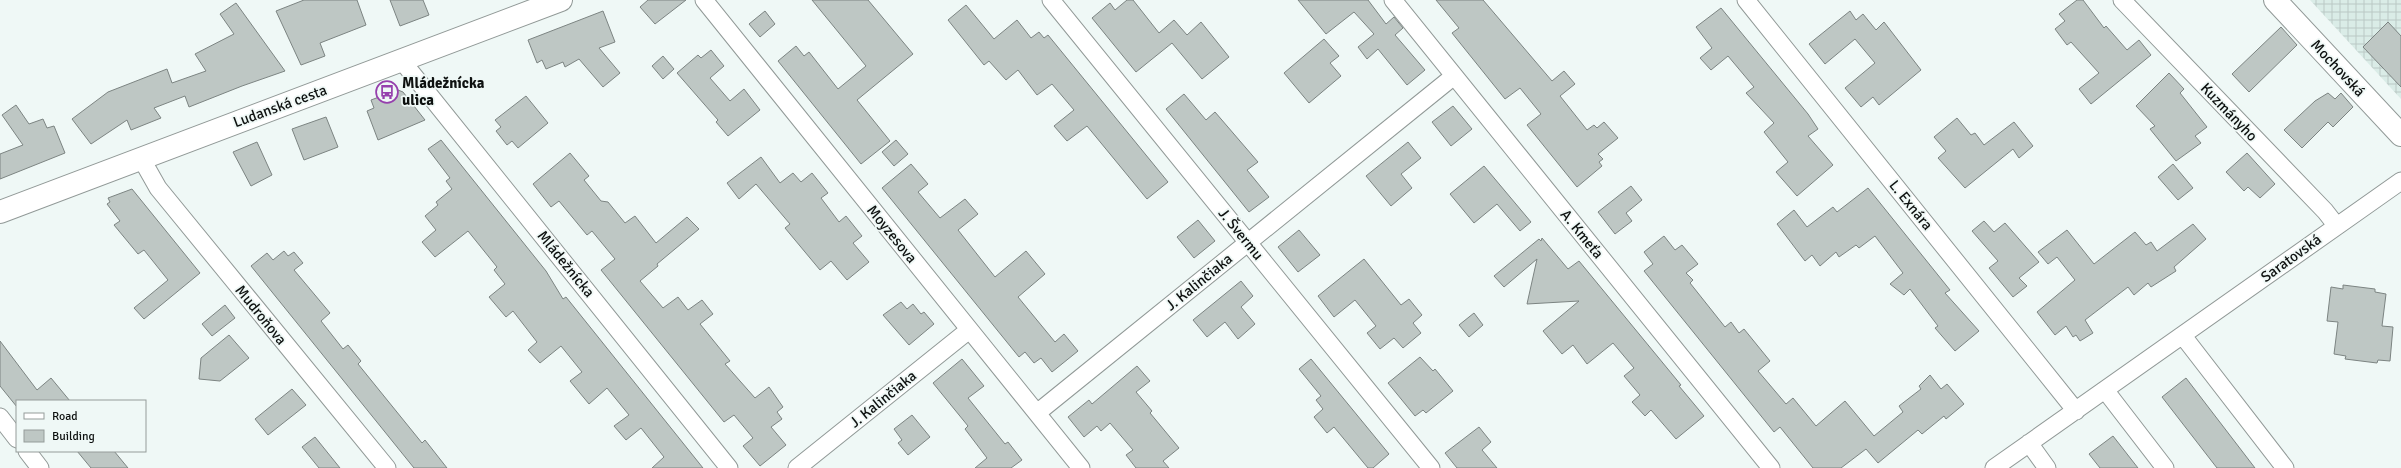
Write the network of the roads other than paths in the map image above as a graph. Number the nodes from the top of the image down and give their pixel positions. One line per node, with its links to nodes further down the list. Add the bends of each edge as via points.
1 (561, 0): 8 (street, Ludanská cesta)
2 (704, 0): 16 (street, Moyzesova)
3 (1051, 0): 15 (street, J. Švermu)
4 (1393, 0): 9 (street, A. Kmeťa)
5 (1746, 0): 19 (street, L. Exnára)
6 (2122, 0): 14 (street, Kuzmányho)
7 (2275, 0): 10 (street, Mochovská)
8 (402, 61): 11 (street, Ludanská cesta); 28 (street, Mládežnícka)
9 (1454, 76): 15 (street, J. Kalinčiaka); 32 (street, A. Kmeťa)
10 (2401, 135)
11 (141, 158): 13 (street, Ludanská cesta); 27 (street, Mudroňova, via 158,188)
12 (2401, 181): 14 (street, Saratovská)
13 (0, 212)
14 (2336, 225): 17 (street, Saratovská)
15 (1248, 242): 20 (street, J. Kalinčiaka); 31 (street, J. Švermu)
16 (969, 330): 20 (street, Moyzesova); 29 (street, J. Kalinčiaka)
17 (2183, 336): 18 (street, Saratovská); 25 (street)
18 (2105, 390): 19 (street, Saratovská); 35 (street)
19 (2076, 411): 23 (street, Saratovská)
20 (1037, 413): 30 (street, Moyzesova)
21 (0, 418): 22 (street)
22 (16, 438)
23 (2029, 443): 33 (street, Saratovská); 34 (street)
24 (28, 452): 26 (street)
25 (2282, 467)
26 (40, 468)
27 (387, 468)
28 (729, 468)
29 (796, 468)
30 (1081, 468)
31 (1431, 468)
32 (1771, 468)
33 (1994, 468)
34 (2047, 468)
35 (2165, 468)

